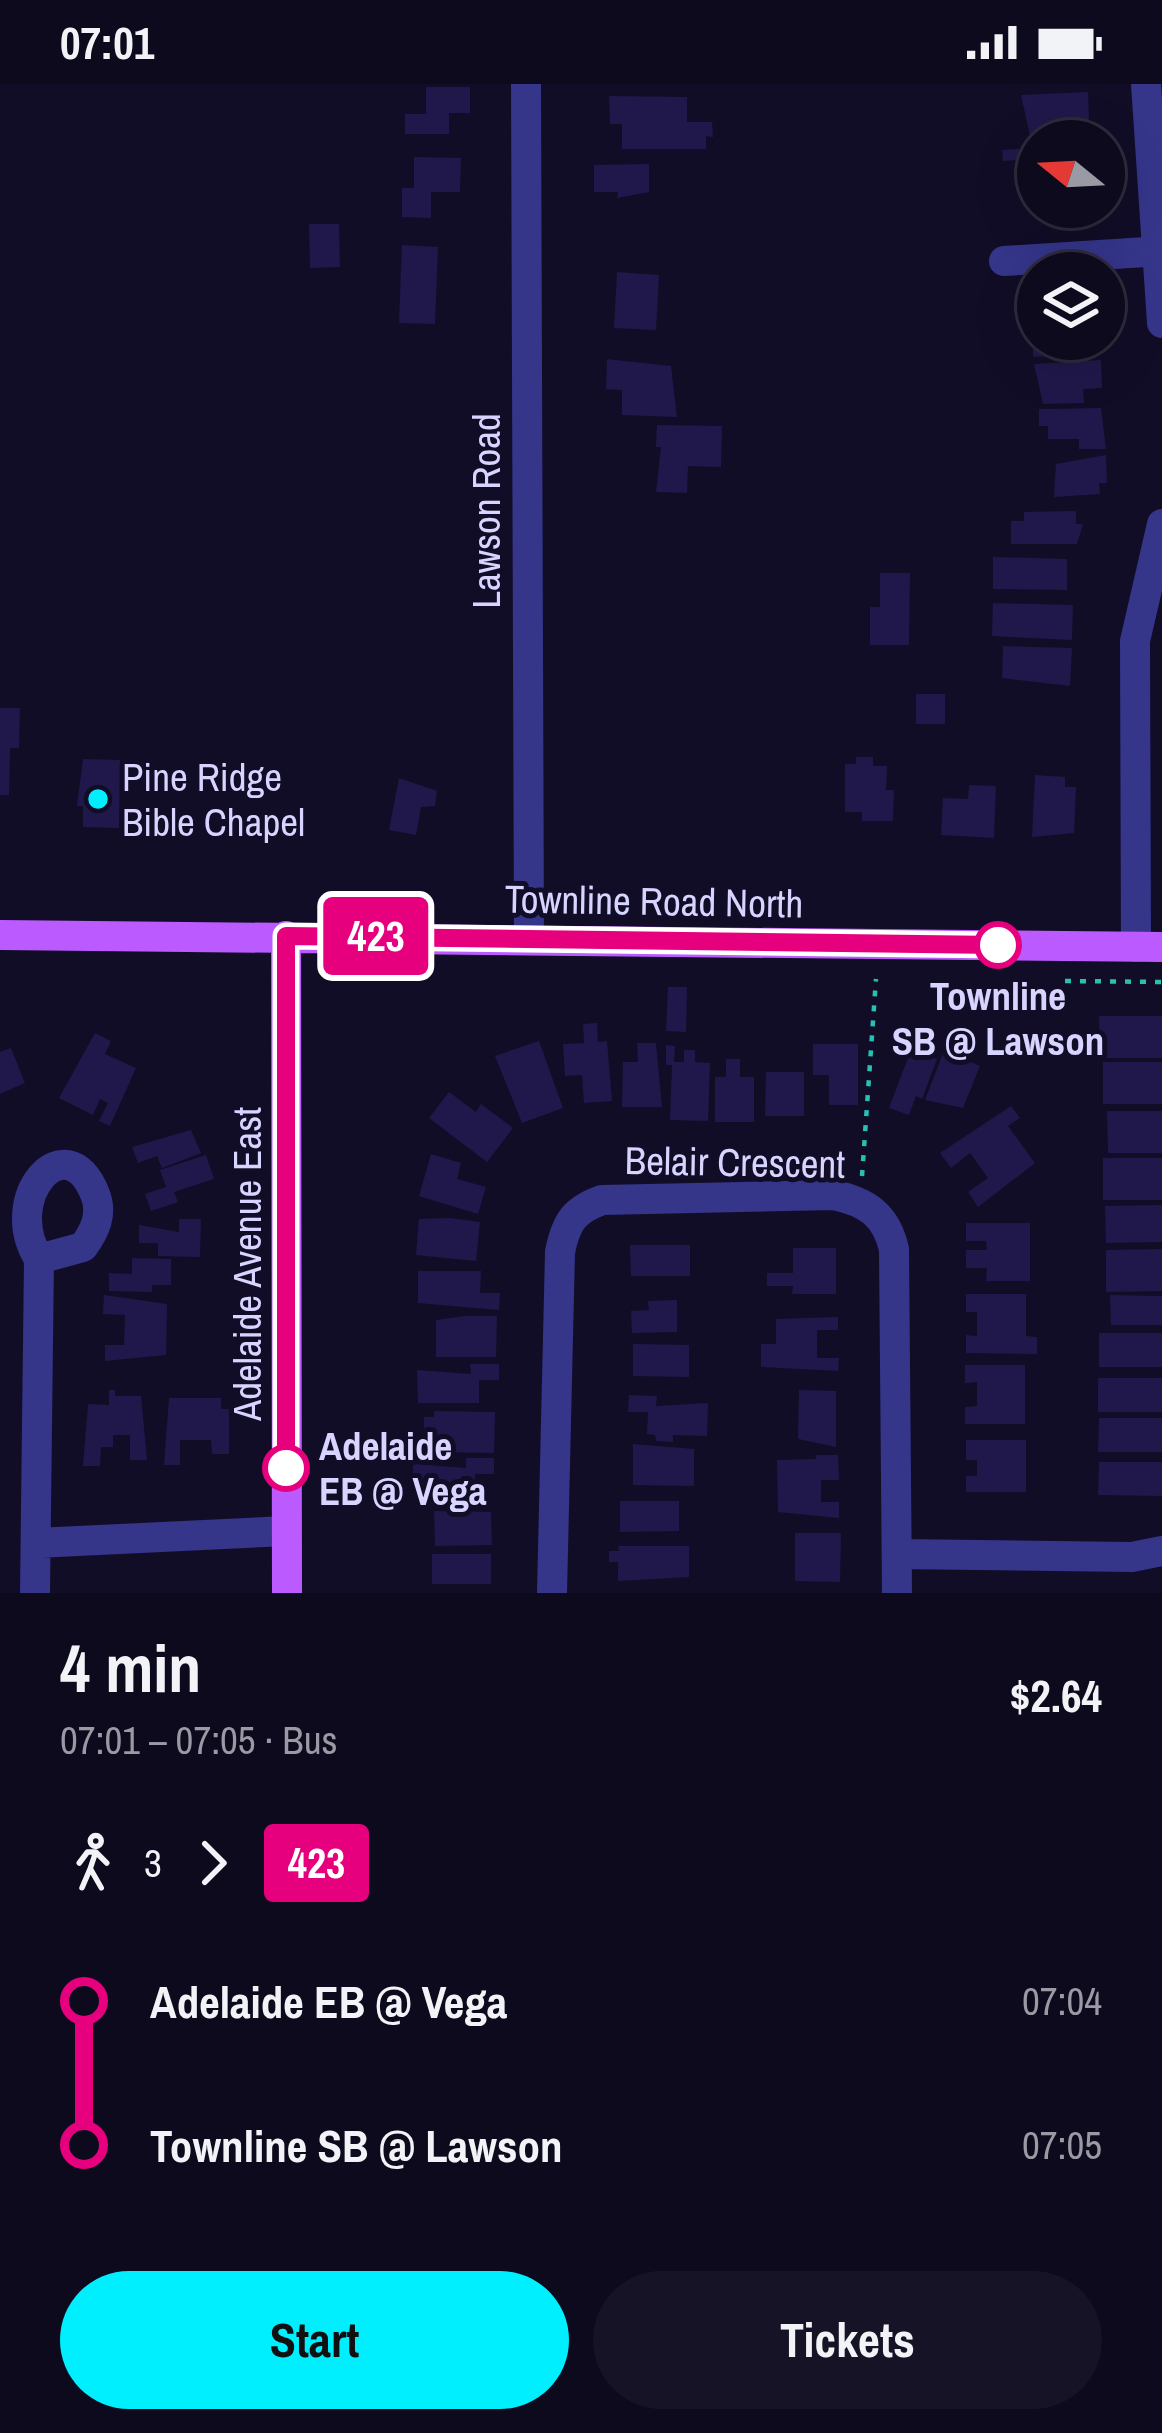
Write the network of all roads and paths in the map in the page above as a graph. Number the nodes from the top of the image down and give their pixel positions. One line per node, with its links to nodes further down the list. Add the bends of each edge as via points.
1 (526, 84): 9 (street, Lawson Road)
2 (1146, 84): 3 (street)
3 (1160, 251): 4 (street); 5 (street)
4 (1004, 261)
5 (1162, 322)
6 (1162, 524): 10 (street, via 1135,641)
7 (0, 935): 8 (main road, Townline Road North)
8 (286, 936): 9 (main road, Townline Road North); 16 (main road, Adelaide Avenue East)
9 (529, 938): 10 (main road, Townline Road North)
10 (1149, 947)
11 (876, 979): 14 (path)
12 (1066, 981): 13 (path)
13 (1162, 982)
14 (861, 1200): 19 (street, Belair Crescent, via 882,1218 894,1250); 22 (street, Belair Crescent, via 602,1200 577,1209 560,1252)
15 (38, 1259): 17 (street)
16 (286, 1531): 17 (street); 21 (main road, Adelaide Avenue East)
17 (36, 1544): 20 (street)
18 (1162, 1551): 19 (street)
19 (897, 1554): 23 (street)
20 (34, 1593)
21 (287, 1593)
22 (552, 1593)
23 (897, 1593)

